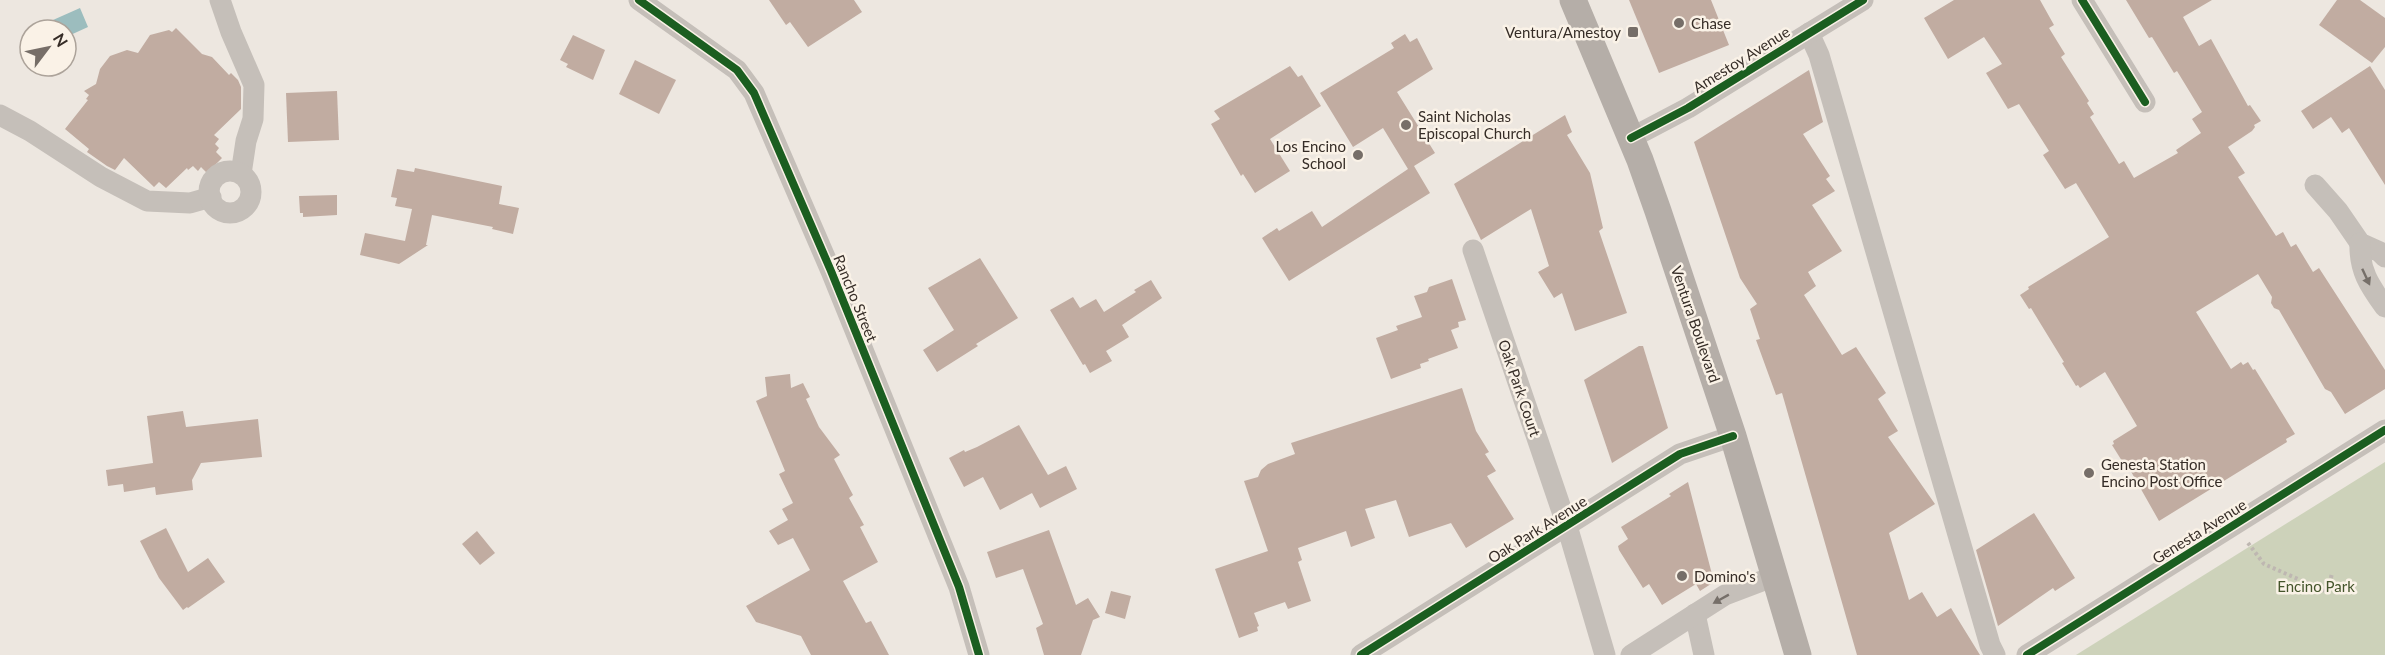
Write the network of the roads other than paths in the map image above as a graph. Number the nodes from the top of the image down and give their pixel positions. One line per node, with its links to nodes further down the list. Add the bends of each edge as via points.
1 (220, 0): 10 (street, via 254,85 253,119)
2 (639, 0): 22 (street, Rancho Street, via 737,70 754,93 955,577)
3 (1573, 0): 9 (main road, Ventura Boulevard)
4 (1863, 0): 6 (street, Amestoy Avenue)
5 (2082, 0): 7 (street)
6 (1809, 33): 9 (street, Amestoy Avenue, via 1688,108); 28 (street, via 1819,55)
7 (2145, 102)
8 (0, 115): 12 (street, via 147,201 190,203)
9 (1631, 138): 18 (main road, Ventura Boulevard)
10 (241, 174): 12 (street, via 220,174 211,184); 12 (street, via 251,191 243,208 224,212)
11 (2315, 185): 13 (street)
12 (211, 198)
13 (2360, 243): 15 (street); 16 (street, one-way to 16, via 2359,262)
14 (1473, 250): 19 (street, Oak Park Court)
15 (2385, 257)
16 (2385, 307)
17 (2385, 430): 29 (street, Genesta Avenue)
18 (1733, 436): 19 (street, Oak Park Avenue, via 1680,454); 20 (main road, Ventura Boulevard)
19 (1567, 526): 23 (street, Oak Park Avenue); 24 (street, Oak Park Court)
20 (1775, 576): 21 (street, one-way to 21, via 1725,595); 27 (main road, Ventura Boulevard)
21 (1695, 614): 25 (street); 26 (street)
22 (979, 655)
23 (1361, 655)
24 (1605, 655)
25 (1631, 655)
26 (1704, 655)
27 (1798, 655)
28 (1995, 655)
29 (2026, 655)

